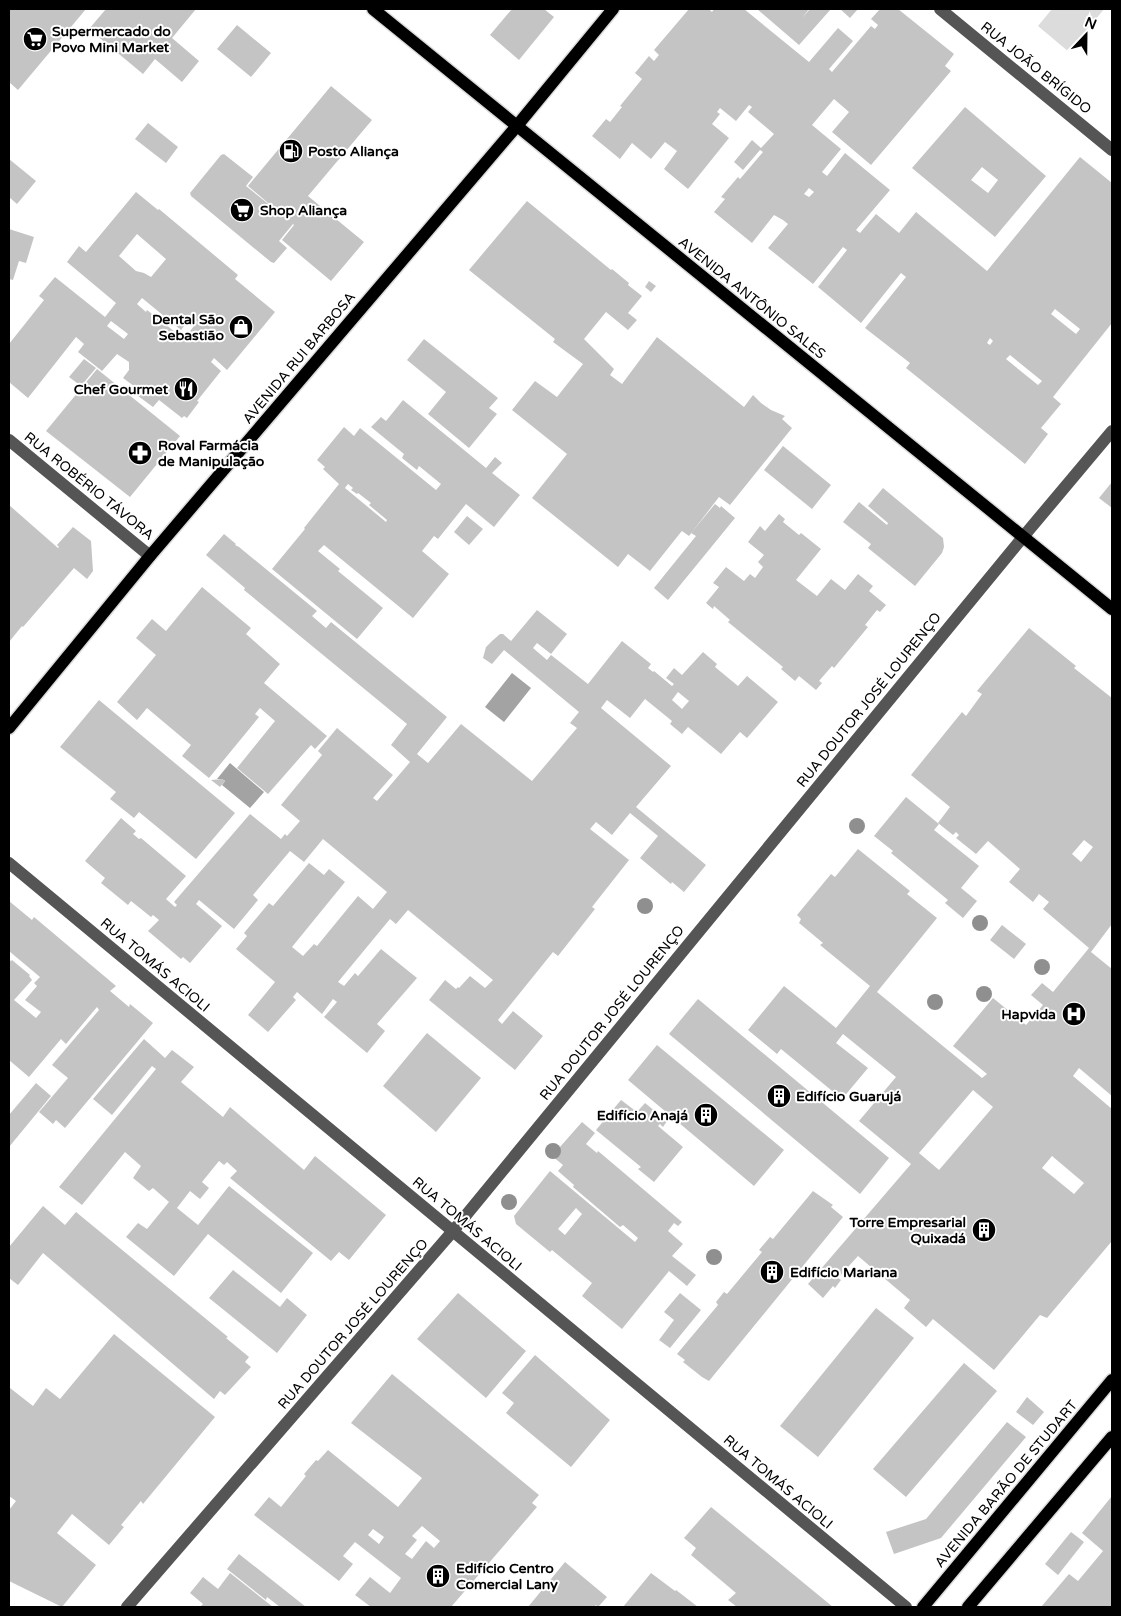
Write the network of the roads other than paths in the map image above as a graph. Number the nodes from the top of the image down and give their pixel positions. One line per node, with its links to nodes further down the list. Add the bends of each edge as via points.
1 (373, 9): 4 (main road, AVENIDA ANTÔNIO SALES)
2 (613, 9): 4 (main road, AVENIDA RUI BARBOSA)
3 (940, 9): 5 (street, RUA JOÃO BRÍGIDO)
4 (516, 126): 8 (main road, AVENIDA ANTÔNIO SALES); 9 (main road, AVENIDA RUI BARBOSA)
5 (1112, 150)
6 (1112, 431): 8 (street, RUA DOUTOR JOSÉ LOURENÇO)
7 (9, 440): 9 (street, RUA ROBÉRIO TÁVORA)
8 (1023, 536): 10 (main road, AVENIDA ANTÔNIO SALES); 13 (street, RUA DOUTOR JOSÉ LOURENÇO)
9 (150, 556): 11 (main road, AVENIDA RUI BARBOSA)
10 (1112, 610)
11 (9, 728)
12 (9, 863): 13 (street, RUA TOMÁS ACIOLI)
13 (452, 1232): 16 (street, RUA DOUTOR JOSÉ LOURENÇO); 17 (street, RUA TOMÁS ACIOLI)
14 (1112, 1380): 18 (main road, AVENIDA BARÃO DE STUDART)
15 (1112, 1437): 19 (main road)
16 (126, 1607)
17 (906, 1607)
18 (923, 1607)
19 (968, 1607)

